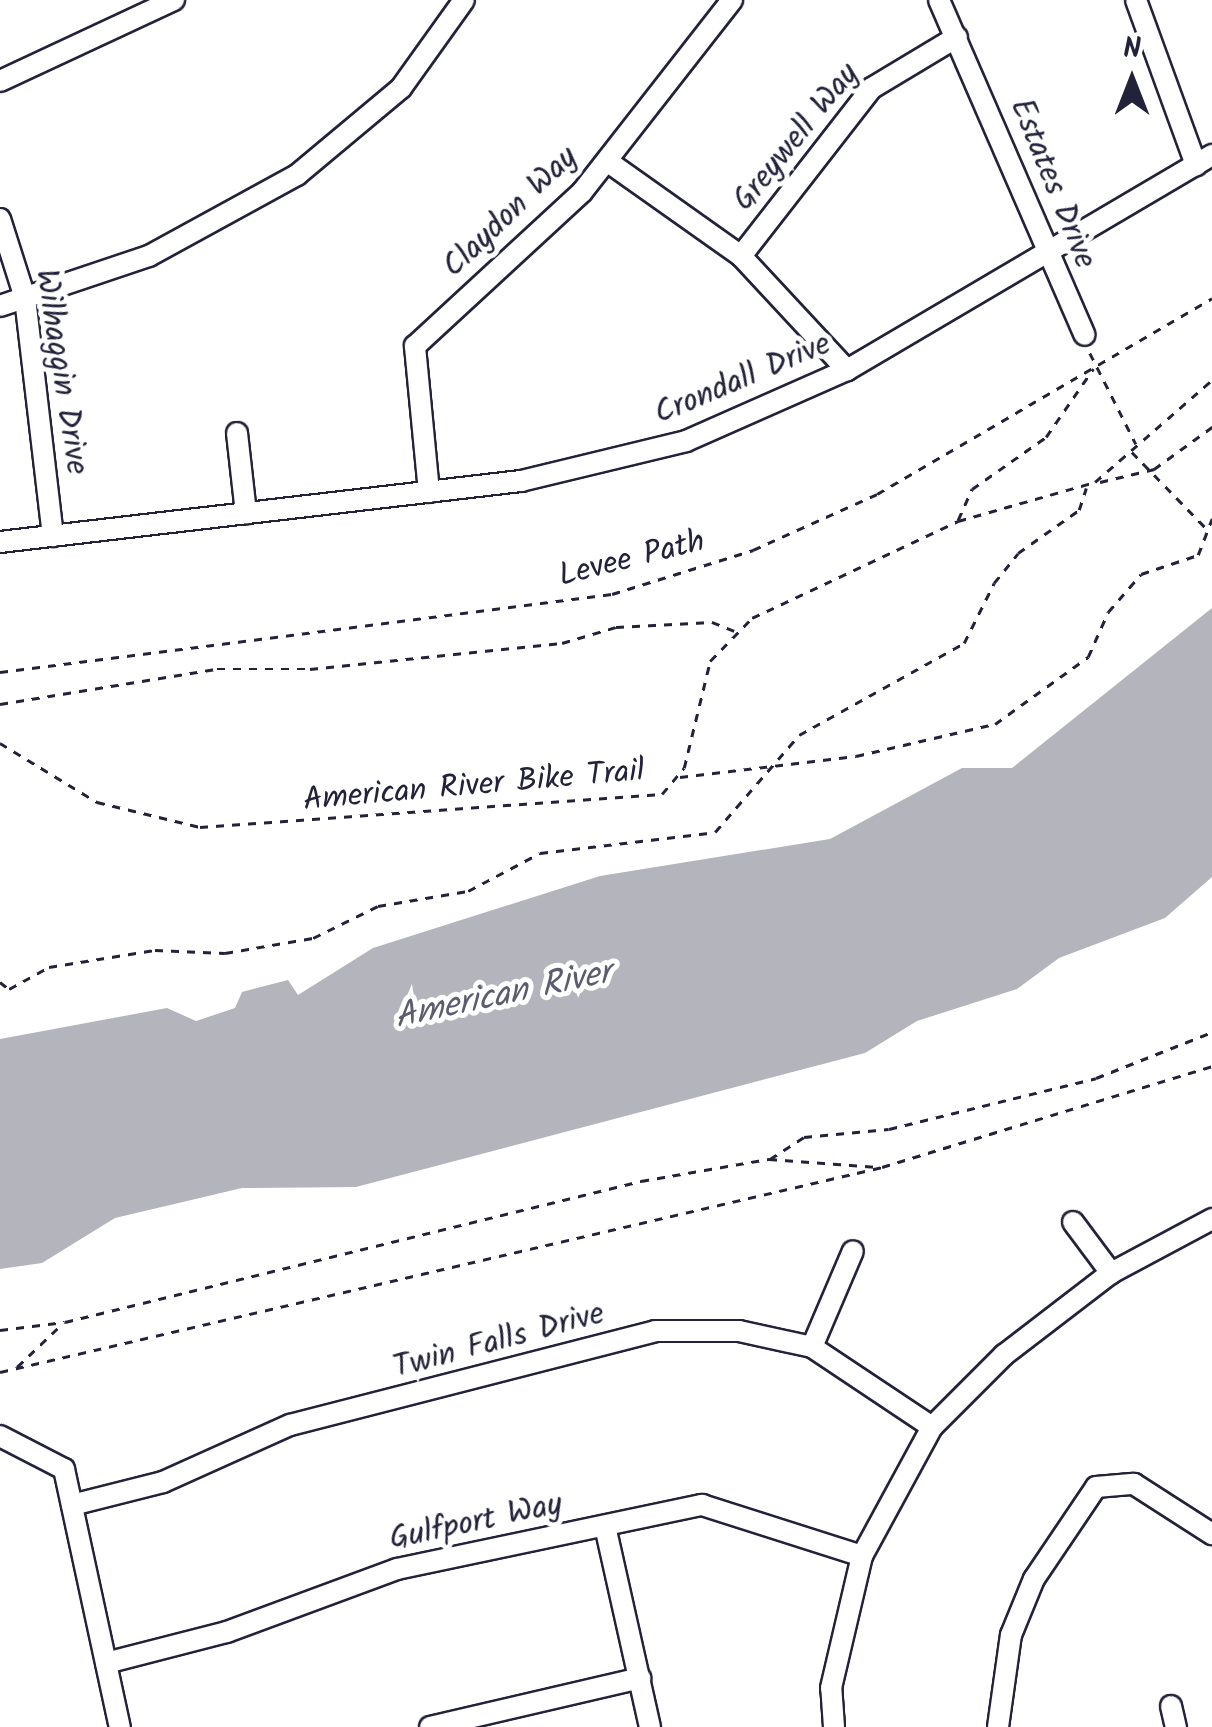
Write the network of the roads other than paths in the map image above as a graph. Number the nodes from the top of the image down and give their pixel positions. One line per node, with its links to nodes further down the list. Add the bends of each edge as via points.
1 (174, 0): 7 (street)
2 (464, 0): 13 (street, via 401,88 312,165 150,256)
3 (732, 0): 9 (street, Claydon Way)
4 (940, 0): 6 (street, Estates Drive)
5 (1136, 0): 8 (street)
6 (956, 37): 11 (street, Estates Drive, via 1023,179); 12 (street, Greywell Way, via 872,88)
7 (0, 80)
8 (1204, 160): 11 (street, Crondall Drive)
9 (607, 161): 12 (street); 18 (street, Claydon Way, via 415,346)
10 (0, 219): 13 (street, Wilhaggin Drive)
11 (1045, 254): 15 (street, Estates Drive); 16 (street, Crondall Drive)
12 (741, 256): 16 (street)
13 (25, 298): 14 (street); 20 (street, Wilhaggin Drive)
14 (0, 306)
15 (1085, 336)
16 (847, 370): 18 (street, Crondall Drive, via 653,451)
17 (238, 434): 19 (street)
18 (429, 492): 19 (street, Crondall Drive)
19 (246, 513): 20 (street, Crondall Drive)
20 (53, 536): 21 (street, Crondall Drive)
21 (0, 542)
22 (1212, 1220): 25 (street)
23 (1073, 1222): 25 (street)
24 (853, 1251): 26 (street)
25 (1111, 1273): 27 (street, via 1004,1356)
26 (812, 1347): 27 (street, Twin Falls Drive); 29 (street, Twin Falls Drive, via 738,1331 654,1331 290,1425 162,1482)
27 (932, 1427): 32 (street)
28 (0, 1436): 29 (street, via 56,1460)
29 (72, 1505): 33 (street)
30 (605, 1526): 32 (street, Gulfport Way, via 726,1507); 33 (street, Gulfport Way, via 398,1569 227,1632); 34 (street)
31 (1212, 1534): 40 (street, via 1134,1484 1096,1487 1028,1592 1011,1634)
32 (862, 1556): 39 (street, via 832,1688)
33 (106, 1663): 36 (street)
34 (640, 1678): 37 (street); 38 (street)
35 (1171, 1706): 41 (street)
36 (120, 1727)
37 (430, 1727)
38 (650, 1727)
39 (834, 1727)
40 (998, 1727)
41 (1176, 1727)

